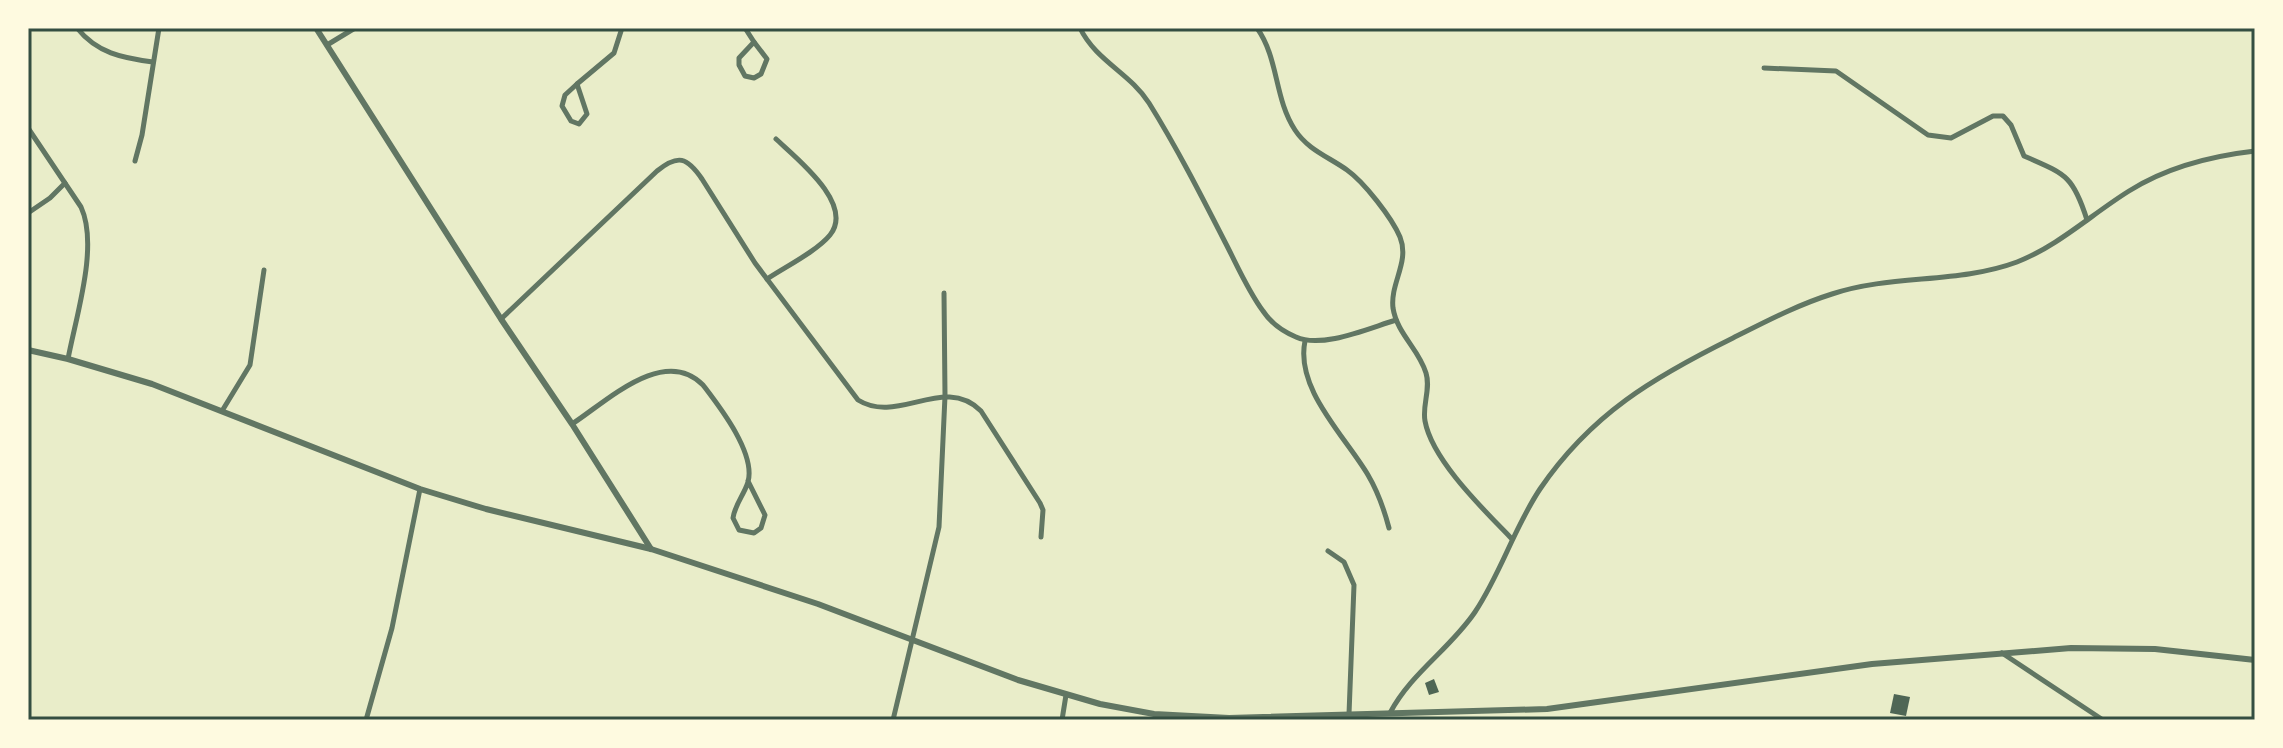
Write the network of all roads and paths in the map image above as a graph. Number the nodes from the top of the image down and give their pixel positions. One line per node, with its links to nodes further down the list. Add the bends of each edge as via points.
1 (77, 28): 11 (street, via 108,53)
2 (159, 28): 11 (street)
3 (316, 28): 10 (street)
4 (355, 28): 10 (street)
5 (622, 28): 13 (street, via 614,53)
6 (745, 28): 9 (street)
7 (1080, 28): 26 (street, via 1101,58 1146,98 1262,310)
8 (1257, 28): 25 (street, via 1269,48 1283,105 1296,131 1356,177 1399,235 1403,255 1393,301)
9 (754, 42): 9 (street, via 767,59 754,78 745,76 739,65)
10 (327, 45): 24 (street)
11 (153, 62): 17 (street)
12 (1764, 68): 20 (street, via 1836,71 1928,135 1951,138 2003,116 2024,156 2068,179)
13 (577, 84): 13 (street, via 587,114 575,124 562,103)
14 (28, 128): 18 (street)
15 (776, 139): 22 (street, via 829,194 835,222 829,237)
16 (2255, 151): 20 (street, via 2166,172)
17 (135, 161)
18 (65, 183): 19 (street); 28 (street, via 81,207 89,234)
19 (28, 213)
20 (2087, 220): 36 (street, via 2008,265 1818,298 1658,377 1611,411 1563,459)
21 (264, 270): 30 (street, via 250,365)
22 (767, 279): 24 (street, via 693,166 674,160); 29 (street, via 858,400 888,409)
23 (944, 293): 29 (street)
24 (501, 319): 31 (street)
25 (1396, 320): 26 (street); 36 (street, via 1426,372 1424,417 1434,445)
26 (1305, 341): 34 (street, via 1308,382 1367,473)
27 (28, 350): 28 (street)
28 (68, 359): 30 (street)
29 (945, 396): 35 (street, via 971,402 986,418 1043,510); 39 (street, via 939,527)
30 (222, 411): 33 (street)
31 (572, 424): 32 (street, via 643,376 662,371 690,375 703,385 742,446); 37 (street)
32 (748, 481): 32 (street, via 765,515 754,533 739,530 733,518)
33 (420, 489): 37 (street); 45 (street, via 392,628)
34 (1389, 528)
35 (1041, 537)
36 (1511, 538): 44 (street, via 1473,615)
37 (651, 549): 39 (street)
38 (1328, 551): 43 (street, via 1344,562 1354,585)
39 (911, 640): 42 (street); 46 (street)
40 (2002, 653): 41 (street, via 2127,648); 44 (street, via 1872,664 1566,707); 48 (street)
41 (2255, 660)
42 (1066, 695): 43 (street, via 1136,712 1191,718); 47 (street)
43 (1349, 714): 44 (street)
44 (1386, 716)
45 (366, 720)
46 (893, 720)
47 (1062, 720)
48 (2103, 720)

